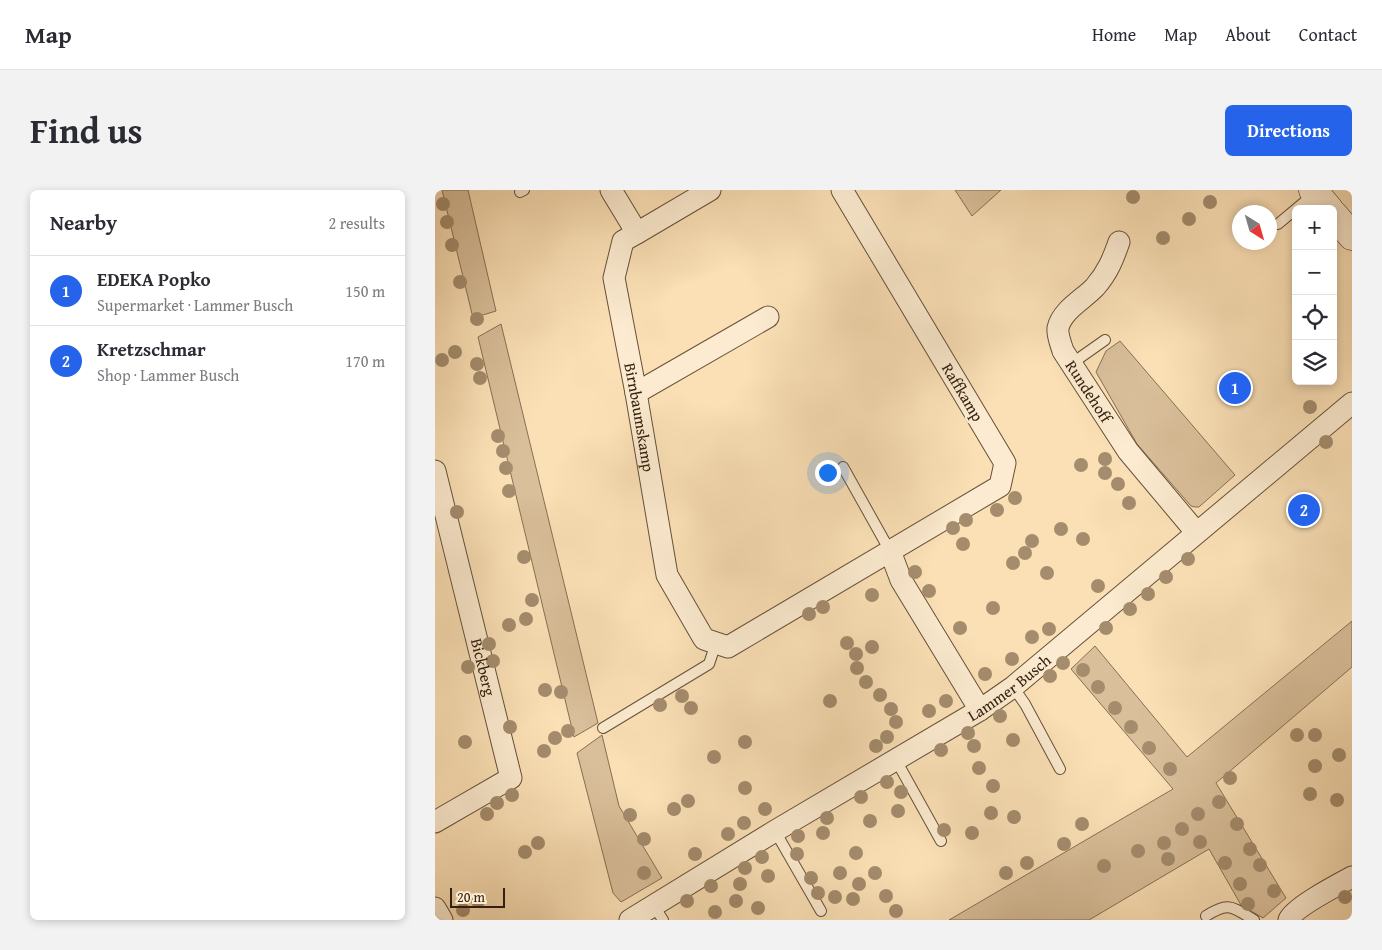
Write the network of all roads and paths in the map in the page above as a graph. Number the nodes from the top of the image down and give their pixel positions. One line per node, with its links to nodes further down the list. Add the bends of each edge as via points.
1 (611, 190): 7 (street)
2 (710, 190): 7 (street)
3 (842, 190): 18 (street, Raffkamp, via 1005,463 1000,486)
4 (1319, 197): 6 (lane)
5 (1337, 219): 8 (main road)
6 (1278, 224)
7 (637, 234): 13 (street, Birnbaumskamp, via 623,242 614,278)
8 (1352, 236)
9 (1119, 242): 12 (street, Rundehoff, via 1111,265 1095,287 1068,312 1058,328 1059,340)
10 (768, 317): 13 (street)
11 (1105, 340): 12 (lane)
12 (1071, 364): 17 (street, Rundehoff, via 1128,451)
13 (636, 393): 19 (street, Birnbaumskamp, via 667,575 704,639)
14 (1352, 403): 17 (street, Lammer Busch)
15 (843, 467): 18 (lane)
16 (435, 471): 25 (street, Bickberg, via 511,778)
17 (1196, 532): 20 (street, Lammer Busch)
18 (890, 551): 19 (street, via 728,647); 21 (street, via 901,580)
19 (716, 643): 22 (lane, via 709,664)
20 (1013, 687): 21 (street, Lammer Busch); 24 (lane)
21 (980, 710): 23 (street, Lammer Busch)
22 (603, 728)
23 (896, 760): 26 (street, Lammer Busch); 27 (lane)
24 (1060, 769)
25 (435, 822)
26 (775, 831): 30 (lane); 31 (street, Lammer Busch)
27 (941, 841)
28 (1352, 877): 36 (street, via 1299,908)
29 (435, 908): 33 (street)
30 (821, 911)
31 (659, 913): 34 (street, Lammer Busch)
32 (1206, 916): 35 (lane, via 1219,908 1231,907)
33 (442, 920)
34 (631, 920)
35 (1255, 920)
36 (1289, 920)

